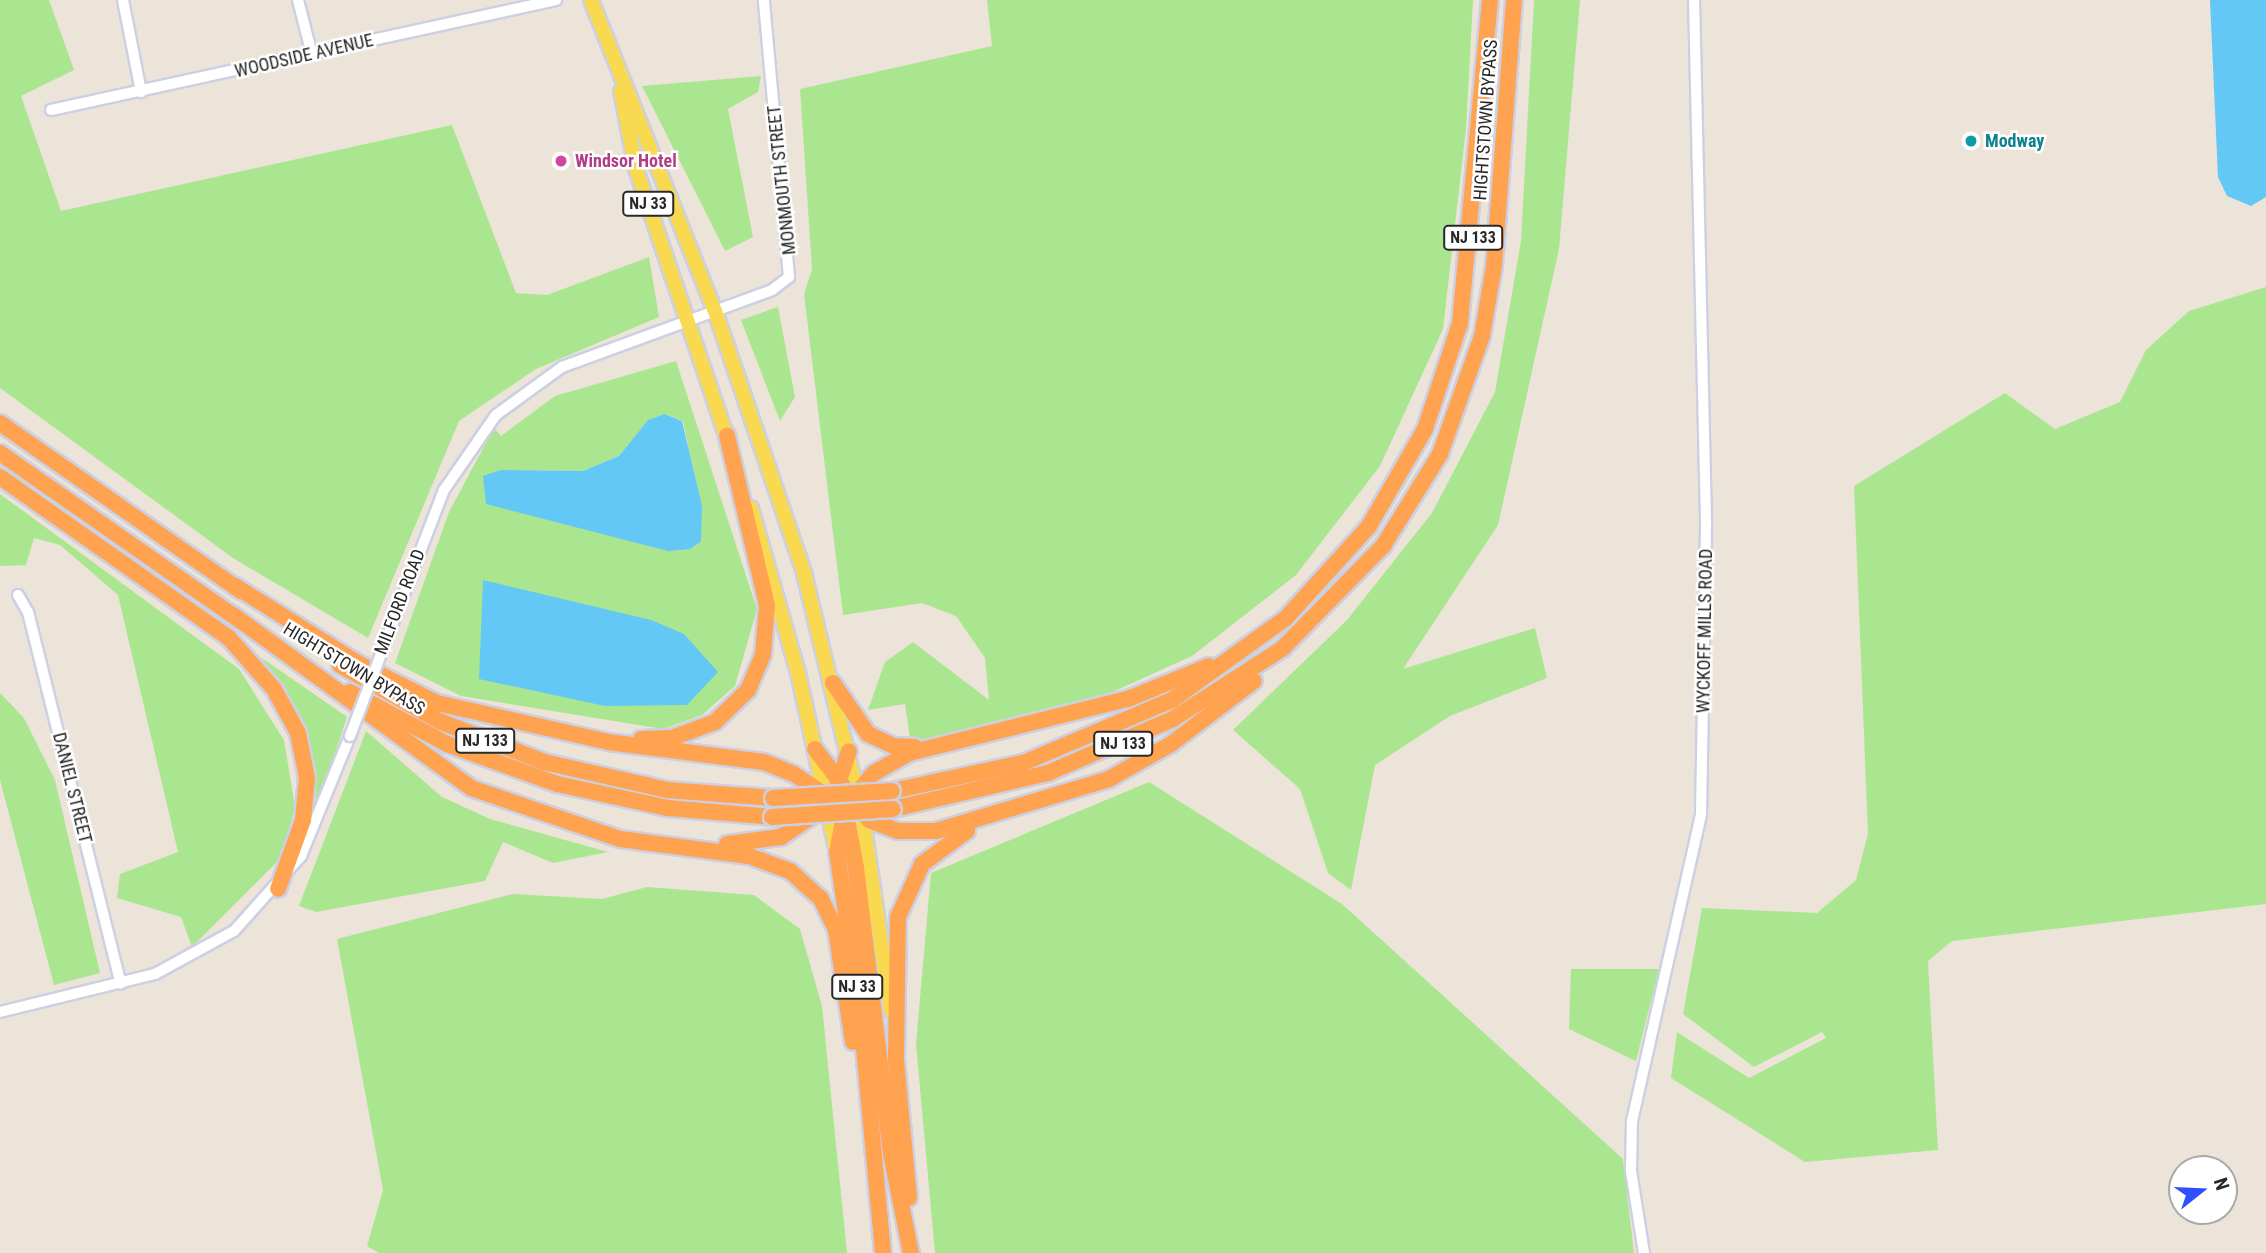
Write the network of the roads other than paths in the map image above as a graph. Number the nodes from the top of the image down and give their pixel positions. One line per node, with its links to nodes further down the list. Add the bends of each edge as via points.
1 (123, 0): 11 (street)
2 (298, 0): 9 (street)
3 (556, 0): 9 (street, WOODSIDE AVENUE)
4 (591, 0): 10 (main road, NJ 33)
5 (764, 0): 13 (street, MONMOUTH STREET, via 790,273 777,288)
6 (1490, 0): 21 (highway, HIGHTSTOWN BYPASS / NJ 133, via 1469,268 1446,375 1415,449 1380,510)
7 (1514, 0): 22 (highway, HIGHTSTOWN BYPASS / NJ 133, via 1494,266 1473,370 1414,501)
8 (1694, 0): 42 (street, WYCKOFF MILLS ROAD, via 1706,533 1701,815 1632,1121 1631,1171)
9 (312, 55): 11 (street, WOODSIDE AVENUE)
10 (620, 83): 13 (main road, NJ 33); 14 (main road, NJ 33, via 625,129)
11 (141, 92): 12 (street, WOODSIDE AVENUE)
12 (51, 110)
13 (715, 312): 14 (street, MILFORD ROAD); 24 (main road, NJ 33, via 793,537)
14 (688, 321): 16 (main road, NJ 33); 35 (street, MILFORD ROAD, bridge, via 562,368 486,425 444,490 308,843)
15 (0, 423): 19 (highway, HIGHTSTOWN BYPASS / NJ 133)
16 (727, 436): 25 (highway, via 768,616 760,666 740,700 705,728 661,739); 27 (main road, NJ 33)
17 (0, 453): 23 (highway, HIGHTSTOWN BYPASS / NJ 133)
18 (0, 477): 35 (highway, via 228,637 274,688 298,733 307,785 303,820)
19 (235, 586): 21 (highway, HIGHTSTOWN BYPASS / NJ 133, bridge, via 373,685 499,746 620,782 773,799 892,791 1012,766 1119,726 1222,669); 25 (highway, via 384,678)
20 (18, 595): 36 (street, DANIEL STREET, via 29,612)
21 (1299, 607): 26 (highway, via 1165,687)
22 (1323, 614): 23 (highway, HIGHTSTOWN BYPASS / NJ 133, bridge, via 1246,675 1131,740 1015,784 893,809 772,817 645,805 499,766 381,711); 31 (highway, via 1289,654 1171,744 1109,779)
23 (233, 615): 33 (highway, via 458,782)
24 (833, 683): 26 (highway, via 874,738 894,746); 28 (main road, NJ 33)
25 (501, 721): 29 (highway, via 764,762)
26 (931, 746): 30 (highway, via 889,762)
27 (815, 749): 29 (highway)
28 (849, 751): 29 (highway); 30 (main road, NJ 33)
29 (831, 796): 30 (highway); 33 (highway, via 789,833 752,844); 34 (main road, NJ 33)
30 (850, 801): 32 (highway); 34 (highway); 41 (highway, via 891,1154)
31 (1039, 805): 32 (highway, via 928,832 890,829); 38 (highway, via 953,837 911,879 897,929)
32 (862, 814): 38 (main road, NJ 33)
33 (572, 823): 39 (highway, via 620,839 759,858 807,883 827,909 839,940)
34 (836, 852): 39 (highway, NJ 33)
35 (278, 888): 36 (street, MILFORD ROAD, via 205,952)
36 (121, 984): 37 (street, MILFORD ROAD)
37 (0, 1012)
38 (896, 1060): 41 (highway, NJ 33)
39 (871, 1123): 40 (highway, NJ 33)
40 (883, 1253)
41 (912, 1253)
42 (1644, 1253)

